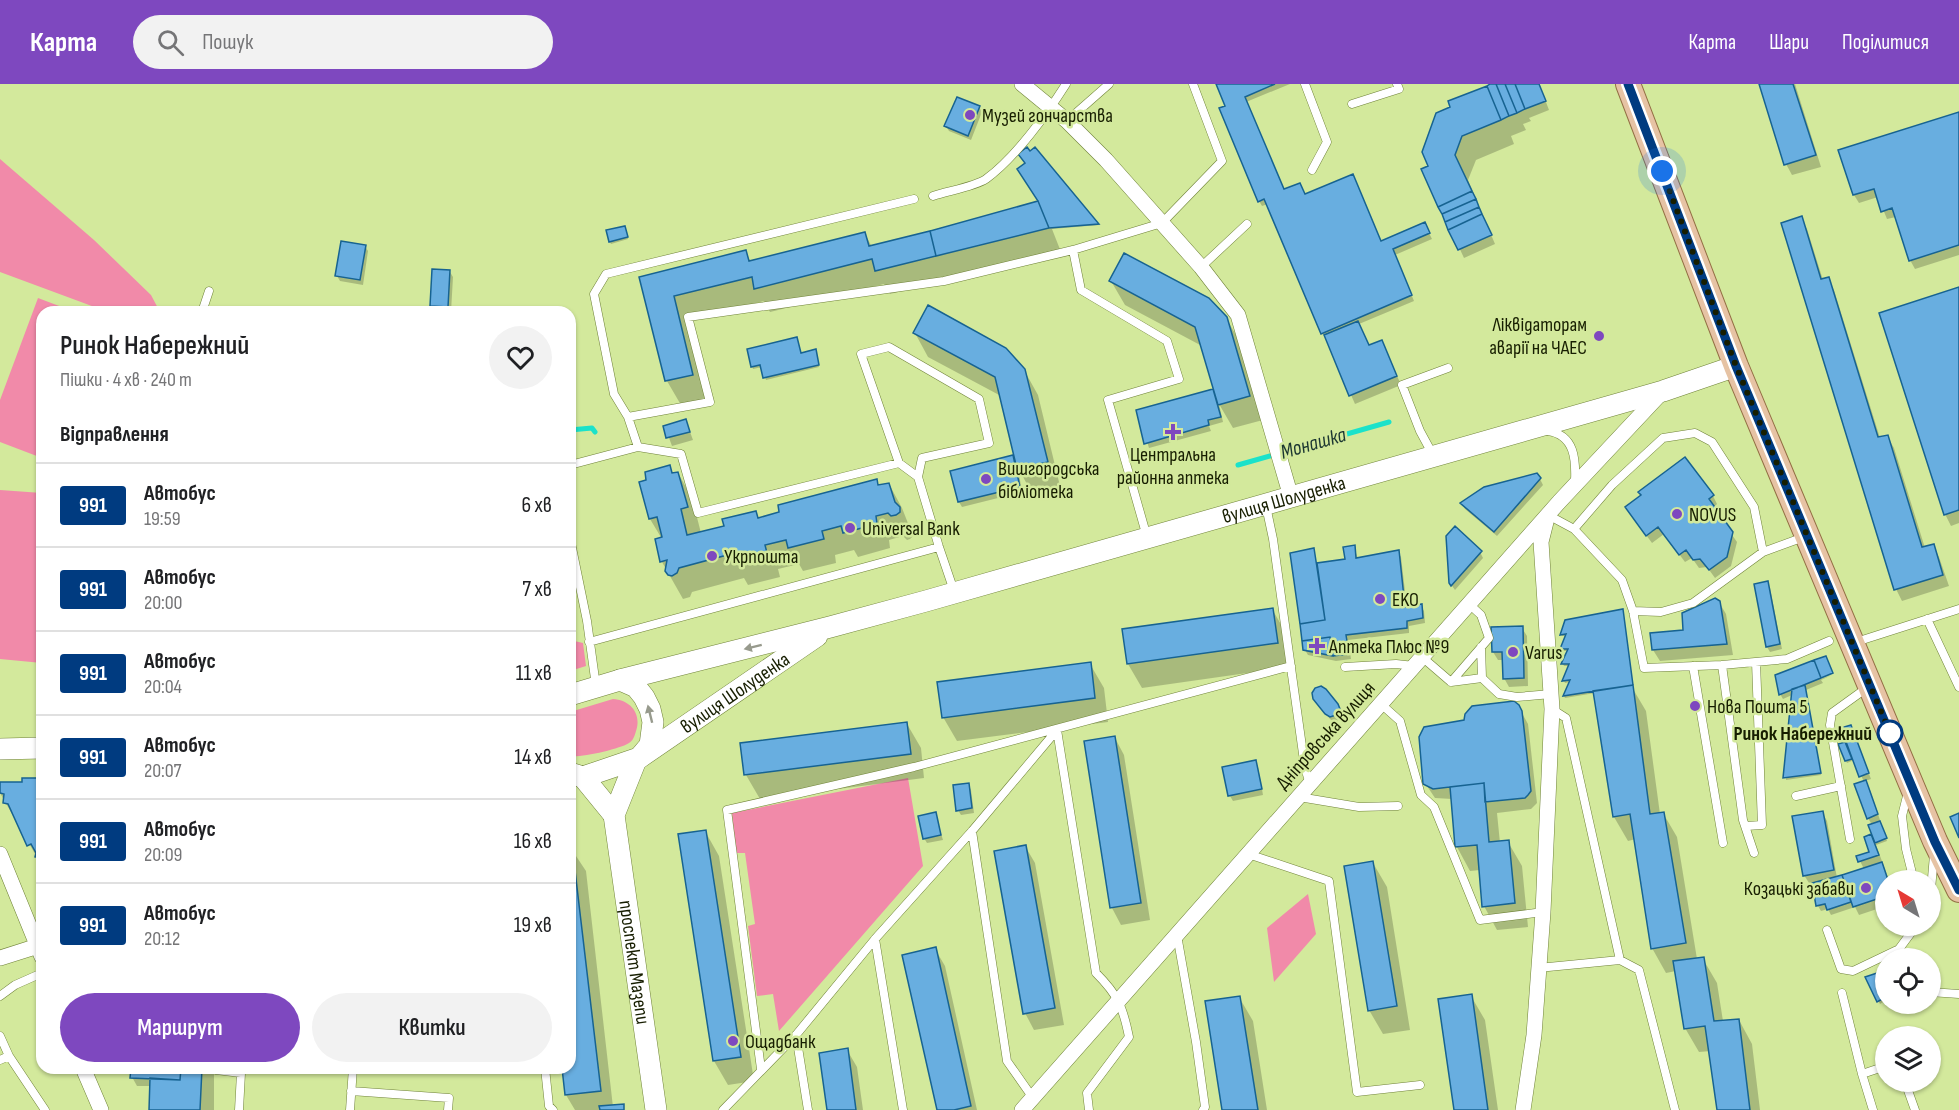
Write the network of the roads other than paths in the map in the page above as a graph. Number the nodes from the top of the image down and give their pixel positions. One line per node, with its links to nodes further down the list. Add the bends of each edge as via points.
1 (1022, 84): 9 (street)
2 (1066, 84): 9 (lane)
3 (1109, 84): 10 (lane)
4 (1193, 84): 14 (lane, via 1222,161)
5 (1305, 84): 11 (lane, via 1327,142)
6 (1397, 84): 8 (lane, via 1399,89)
7 (1628, 84): 20 (main road)
8 (1352, 104)
9 (1051, 108): 10 (street); 12 (lane, via 1009,158 984,180)
10 (1067, 121): 14 (street)
11 (1312, 170)
12 (933, 196)
13 (914, 199): 23 (lane, via 606,274 594,294 614,394)
14 (1162, 223): 16 (lane); 17 (street)
15 (1247, 224): 17 (lane)
16 (1073, 250): 23 (lane, via 944,281 688,317 710,402); 36 (lane, via 1081,290 1167,341 1179,379 1108,400)
17 (1201, 267): 31 (street, via 1238,315)
18 (209, 291): 19 (lane)
19 (204, 306)
20 (1736, 366): 22 (main road, вулиця Шолуденка); 35 (main road)
21 (1448, 368): 26 (lane, via 1402,385)
22 (1663, 391): 24 (main road, вулиця Шолуденка); 30 (street, Дніпровська вулиця)
23 (628, 417): 25 (lane)
24 (1531, 429): 26 (main road, вулиця Шолуденка); 30 (lane, via 1557,433 1572,446)
25 (638, 447): 27 (lane); 28 (lane, via 681,454 698,513)
26 (1434, 456): 31 (main road, вулиця Шолуденка)
27 (576, 463)
28 (899, 463): 29 (lane); 29 (lane, via 861,354 889,347 979,399 989,442 922,458)
29 (918, 477): 37 (lane)
30 (1575, 484): 33 (street, Дніпровська вулиця)
31 (1291, 497): 32 (main road, вулиця Шолуденка)
32 (1266, 504): 36 (main road, вулиця Шолуденка); 52 (lane)
33 (1548, 515): 34 (lane); 41 (street, Дніпровська вулиця); 62 (street, via 1541,542)
34 (1574, 529): 38 (lane, via 1612,485 1663,438 1695,433 1712,442 1754,507); 43 (lane, via 1622,580)
35 (1808, 536): 38 (lane); 47 (main road)
36 (1148, 537): 40 (main road, вулиця Шолуденка)
37 (939, 547): 40 (lane); 46 (lane)
38 (1763, 552): 43 (lane, via 1693,603 1661,612)
39 (576, 567): 46 (lane)
40 (955, 592): 45 (main road, вулиця Шолуденка)
41 (1469, 604): 48 (lane, via 1481,615 1489,638); 49 (street, Дніпровська вулиця)
42 (1959, 609): 44 (lane)
43 (1633, 610): 53 (lane, via 1644,668)
44 (1927, 619): 47 (lane); 60 (lane)
45 (830, 627): 56 (main road, вулиця Шолуденка, one-way to 56); 67 (main road, вулиця Шолуденка)
46 (589, 642): 59 (lane)
47 (1840, 642): 50 (lane, via 1787,659); 58 (main road)
48 (1481, 646): 55 (lane); 57 (lane)
49 (1419, 662): 54 (lane); 57 (lane); 63 (street, Дніпровська вулиця)
50 (1756, 662): 51 (lane); 77 (lane, via 1762,825)
51 (1722, 665): 53 (lane); 77 (lane)
52 (1291, 666): 64 (lane); 71 (lane)
53 (1693, 666): 81 (lane)
54 (1345, 667)
55 (1482, 678): 57 (lane); 62 (lane, via 1499,694)
56 (620, 680): 59 (main road, вулиця Шолуденка); 67 (main road, проспект Мазепи, one-way to 56, via 650,745 653,722 644,697 636,687)
57 (1450, 682)
58 (1870, 686): 70 (main road); 72 (lane, via 1832,713 1830,725)
59 (596, 687): 61 (main road, вулиця Шолуденка)
60 (1959, 687)
61 (576, 693)
62 (1552, 701): 88 (street); 95 (lane, via 1566,718)
63 (1381, 704): 71 (street, Дніпровська вулиця); 88 (lane, via 1400,721 1421,795 1434,807 1480,920)
64 (1057, 730): 78 (lane); 103 (lane, via 1096,974); 108 (lane, via 727,810)
65 (0, 748): 66 (main road)
66 (36, 748)
67 (638, 759): 68 (main road, вулиця Шолуденка); 76 (main road, проспект Мазепи)
68 (576, 775)
69 (576, 776): 76 (main road)
70 (1911, 782): 80 (main road); 85 (lane, via 1902,816)
71 (1310, 784): 74 (street, Дніпровська вулиця)
72 (1841, 786): 73 (lane); 79 (lane)
73 (1796, 796)
74 (1299, 797): 75 (lane, via 1359,807); 84 (street, Дніпровська вулиця)
75 (1398, 806)
76 (614, 815): 125 (main road, проспект Мазепи)
77 (1746, 826): 82 (lane)
78 (972, 831): 91 (lane); 118 (lane, via 1007,1061)
79 (1850, 839)
80 (1935, 842): 86 (lane); 87 (main road)
81 (1723, 843)
82 (1754, 853)
83 (0, 854): 92 (street)
84 (1248, 854): 90 (street, Дніпровська вулиця); 115 (lane, via 1329,881 1357,1092)
85 (1911, 870)
86 (1933, 870)
87 (1959, 890)
88 (1543, 912): 97 (street)
89 (1827, 930): 96 (lane, via 1841,969 1853,971)
90 (1177, 935): 103 (street, Дніпровська вулиця); 131 (lane, via 1196,1042)
91 (876, 939): 104 (lane); 128 (lane)
92 (36, 942)
93 (36, 953): 94 (street)
94 (0, 958)
95 (1620, 960): 97 (lane); 133 (lane, via 1639,970)
96 (1875, 960)
97 (1538, 968): 132 (street, via 1534,1035)
98 (36, 976): 102 (lane)
99 (1842, 993): 114 (lane)
100 (1941, 993): 101 (lane)
101 (1959, 994)
102 (0, 996)
103 (1119, 1000): 118 (street, Дніпровська вулиця); 130 (lane, via 1129,1037 1087,1093)
104 (796, 1035): 108 (lane); 127 (lane)
105 (0, 1036): 106 (lane)
106 (9, 1056): 107 (lane); 119 (lane)
107 (0, 1060)
108 (761, 1069): 126 (lane)
109 (1875, 1070): 114 (lane)
110 (86, 1074): 120 (street)
111 (241, 1074): 121 (lane)
112 (352, 1074): 116 (lane)
113 (546, 1074): 124 (lane, via 549,1106)
114 (1862, 1074): 134 (lane)
115 (1420, 1084)
116 (351, 1091): 122 (lane); 123 (lane, via 449,1098)
117 (1909, 1092): 135 (lane)
118 (1033, 1098): 129 (street, Дніпровська вулиця)
119 (40, 1109)
120 (101, 1110)
121 (239, 1110)
122 (350, 1110)
123 (448, 1110)
124 (553, 1110)
125 (656, 1110)
126 (723, 1110)
127 (808, 1110)
128 (903, 1110)
129 (1022, 1110)
130 (1089, 1110)
131 (1203, 1110)
132 (1523, 1110)
133 (1675, 1110)
134 (1873, 1110)
135 (1915, 1110)

